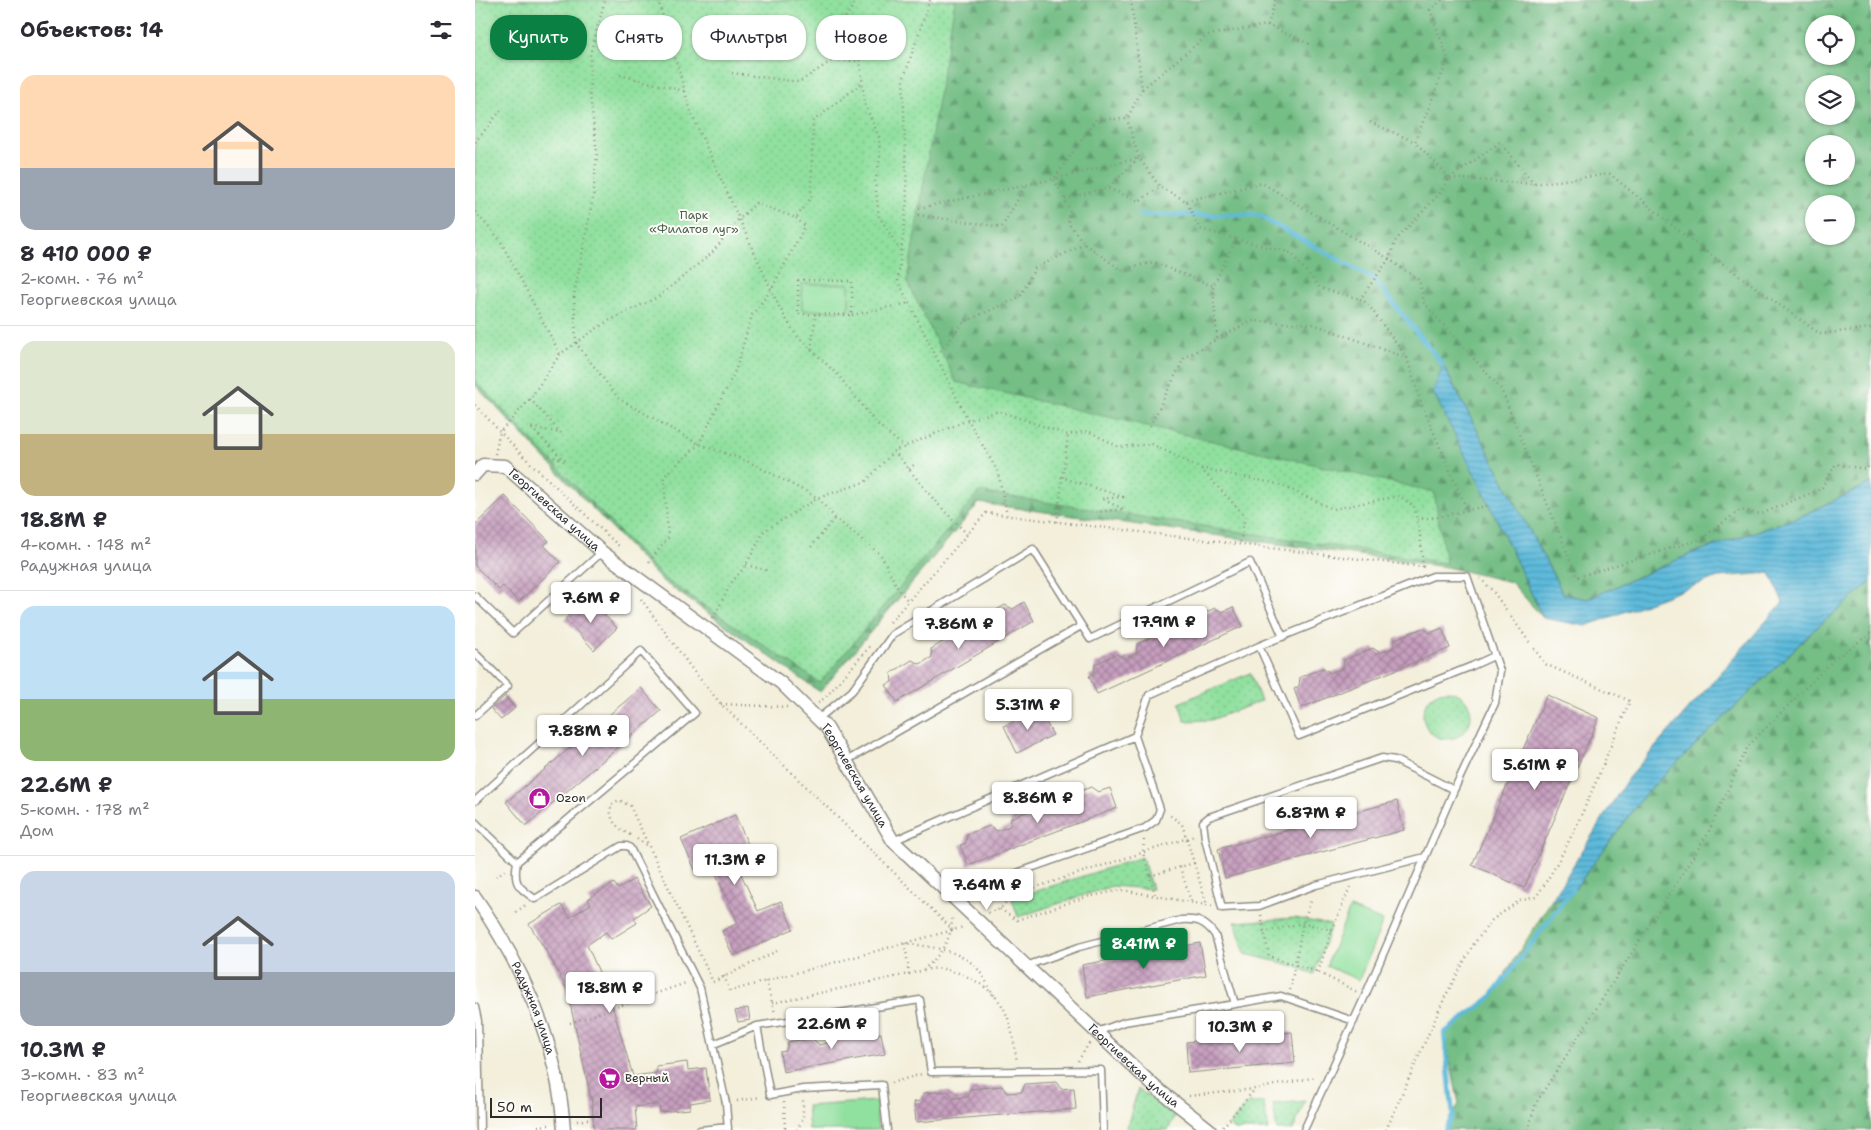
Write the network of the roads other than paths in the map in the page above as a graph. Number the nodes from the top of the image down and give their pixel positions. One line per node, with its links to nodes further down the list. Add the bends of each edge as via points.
1 (475, 474): 2 (street, Георгиевская улица, via 483,465 505,466)
2 (602, 552): 3 (lane, via 513,633); 10 (street, Георгиевская улица, via 781,683)
3 (475, 596)
4 (1081, 626): 5 (lane, via 1090,639 1250,562); 10 (lane, via 1033,550 893,634 852,691); 12 (lane)
5 (1283, 637): 6 (lane); 8 (lane, via 1433,576 1467,576)
6 (1259, 646): 8 (lane, via 1299,736); 11 (lane, via 1149,695)
7 (475, 653): 9 (lane, via 508,686)
8 (1493, 656): 13 (lane, via 1500,671 1495,703)
9 (475, 716)
10 (818, 719): 12 (street, Георгиевская улица)
11 (1135, 736): 16 (lane); 19 (lane, via 1160,809 1156,820 1145,828)
12 (847, 761): 16 (street, Георгиевская улица)
13 (1454, 790): 17 (lane); 17 (lane, via 1395,760 1382,758 1209,817 1203,822 1221,908 1259,906 1316,885)
14 (475, 801): 18 (lane, via 641,651 695,713)
15 (475, 822): 18 (lane)
16 (893, 841): 19 (street, Георгиевская улица)
17 (1425, 857): 24 (lane)
18 (517, 862): 27 (lane, via 514,877 520,889 535,899 621,846 627,846 697,980)
19 (951, 896): 21 (street, Георгиевская улица)
20 (475, 897): 30 (street, Радужная улица, via 509,949 535,1007 551,1056)
21 (1026, 966): 22 (lane, via 1079,947 1181,920 1197,919 1209,926 1215,935); 26 (street, Георгиевская улица)
22 (1235, 1004): 24 (lane, via 1281,996); 26 (lane, via 1124,1022)
23 (475, 1007): 29 (lane)
24 (1354, 1022): 35 (lane)
25 (757, 1026): 27 (lane); 32 (lane, via 770,1095 803,1089 882,1085); 33 (lane, via 920,1000 931,1072 1101,1070)
26 (1097, 1032): 34 (street, Георгиевская улица, via 1170,1099)
27 (714, 1044): 28 (lane)
28 (728, 1128): 31 (lane)
29 (480, 1130)
30 (564, 1130)
31 (700, 1130)
32 (887, 1130)
33 (1103, 1130)
34 (1210, 1130)
35 (1304, 1130)

